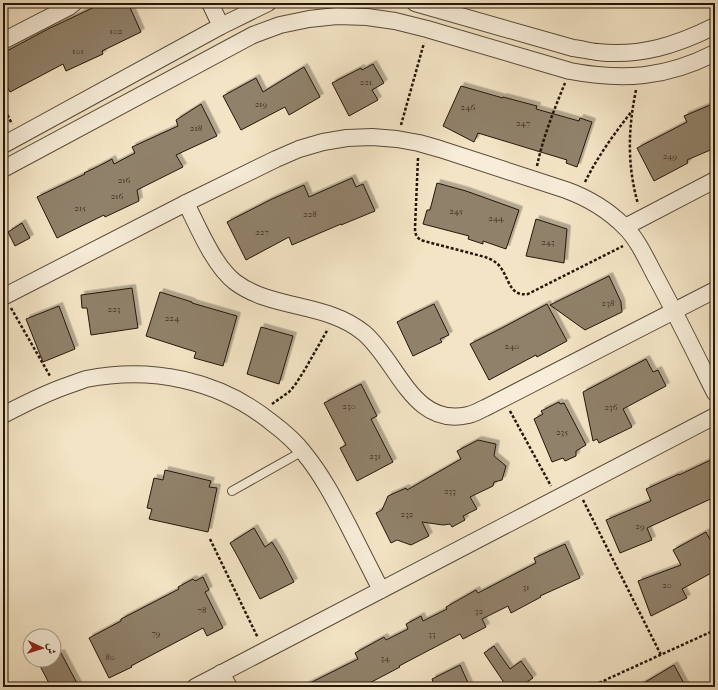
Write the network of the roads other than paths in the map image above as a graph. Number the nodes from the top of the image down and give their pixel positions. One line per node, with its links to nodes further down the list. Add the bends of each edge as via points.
1 (74, 3): 8 (street)
2 (210, 3): 6 (street)
3 (268, 3): 5 (street)
4 (415, 3): 7 (street, via 573,48 598,52 623,53 647,50 672,45)
5 (242, 8): 6 (street)
6 (221, 26): 10 (street)
7 (713, 31)
8 (4, 39)
9 (715, 53): 11 (street, via 661,72 615,77 591,75 395,21 338,16 309,19 280,25 253,35)
10 (86, 99): 11 (street); 12 (street)
11 (97, 118): 13 (street)
12 (3, 145)
13 (3, 169)
14 (715, 180): 16 (street)
15 (186, 203): 16 (street, via 299,149 347,138 372,137 419,143 578,194 611,214); 18 (street); 19 (street, via 222,268 235,281 250,292 336,316 350,323 374,343 421,405 444,416 470,415)
16 (625, 227): 19 (street, via 636,240)
17 (715, 290): 19 (street)
18 (4, 297)
19 (674, 311): 20 (street)
20 (715, 393)
21 (3, 415): 23 (street, via 58,389 85,380 117,374 150,374 182,379 236,398 283,430)
22 (715, 416): 25 (street)
23 (303, 451): 24 (lane); 25 (street, via 332,494)
24 (232, 491)
25 (381, 590): 26 (street, via 265,651)
26 (225, 680): 27 (street)
27 (195, 687)

